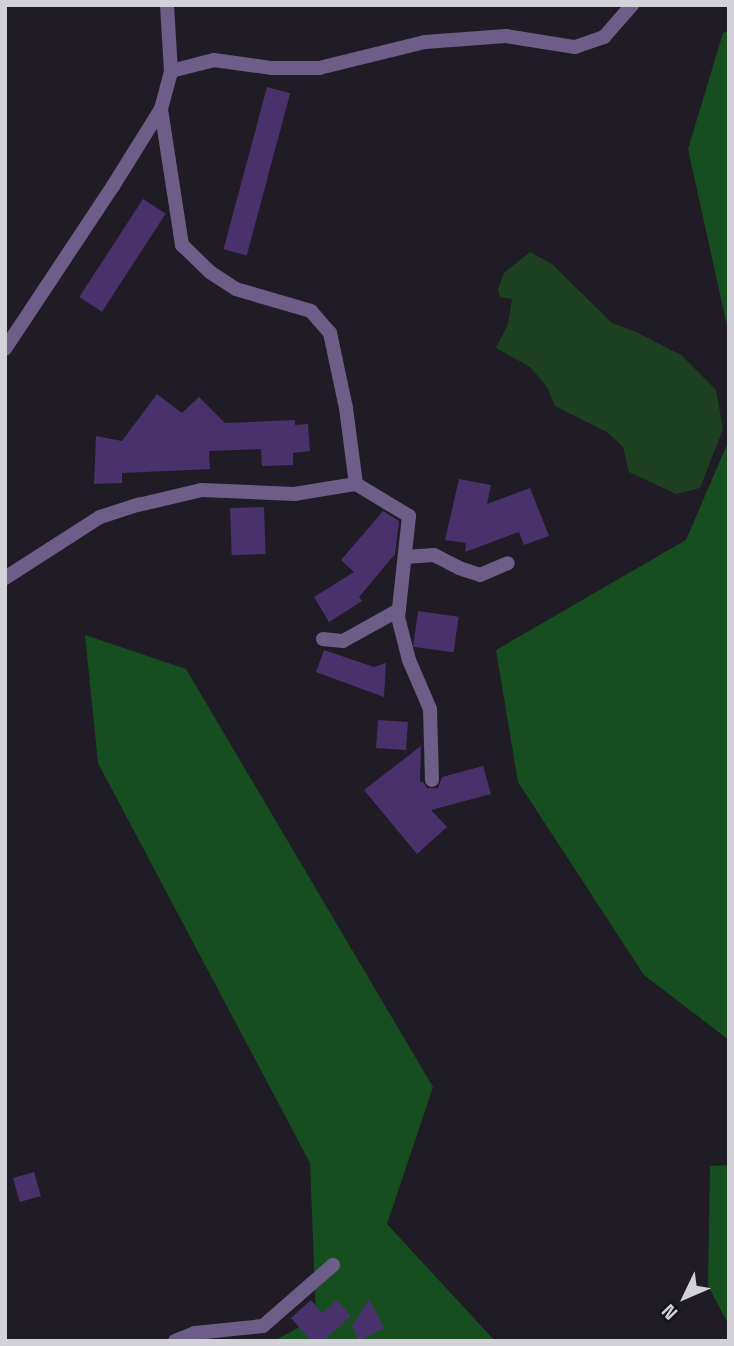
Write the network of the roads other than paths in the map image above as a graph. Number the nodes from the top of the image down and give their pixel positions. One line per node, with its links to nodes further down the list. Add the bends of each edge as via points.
1 (167, 5): 3 (street)
2 (632, 5): 3 (street, via 604,37 575,47 506,36 425,43 319,68 272,68 214,60)
3 (172, 71): 4 (street)
4 (161, 109): 5 (street); 6 (street, via 182,245 236,289 311,311 330,333)
5 (5, 349)
6 (356, 484): 7 (street, via 410,516); 9 (street, via 294,494 202,490 138,505 100,517)
7 (405, 558): 8 (street, via 433,555 480,575); 10 (street)
8 (509, 563)
9 (5, 578)
10 (399, 610): 11 (street, via 342,641); 12 (street, via 409,660 430,709)
11 (323, 639)
12 (432, 780)
13 (333, 1265): 14 (street, via 263,1326 195,1333)
14 (176, 1341)

